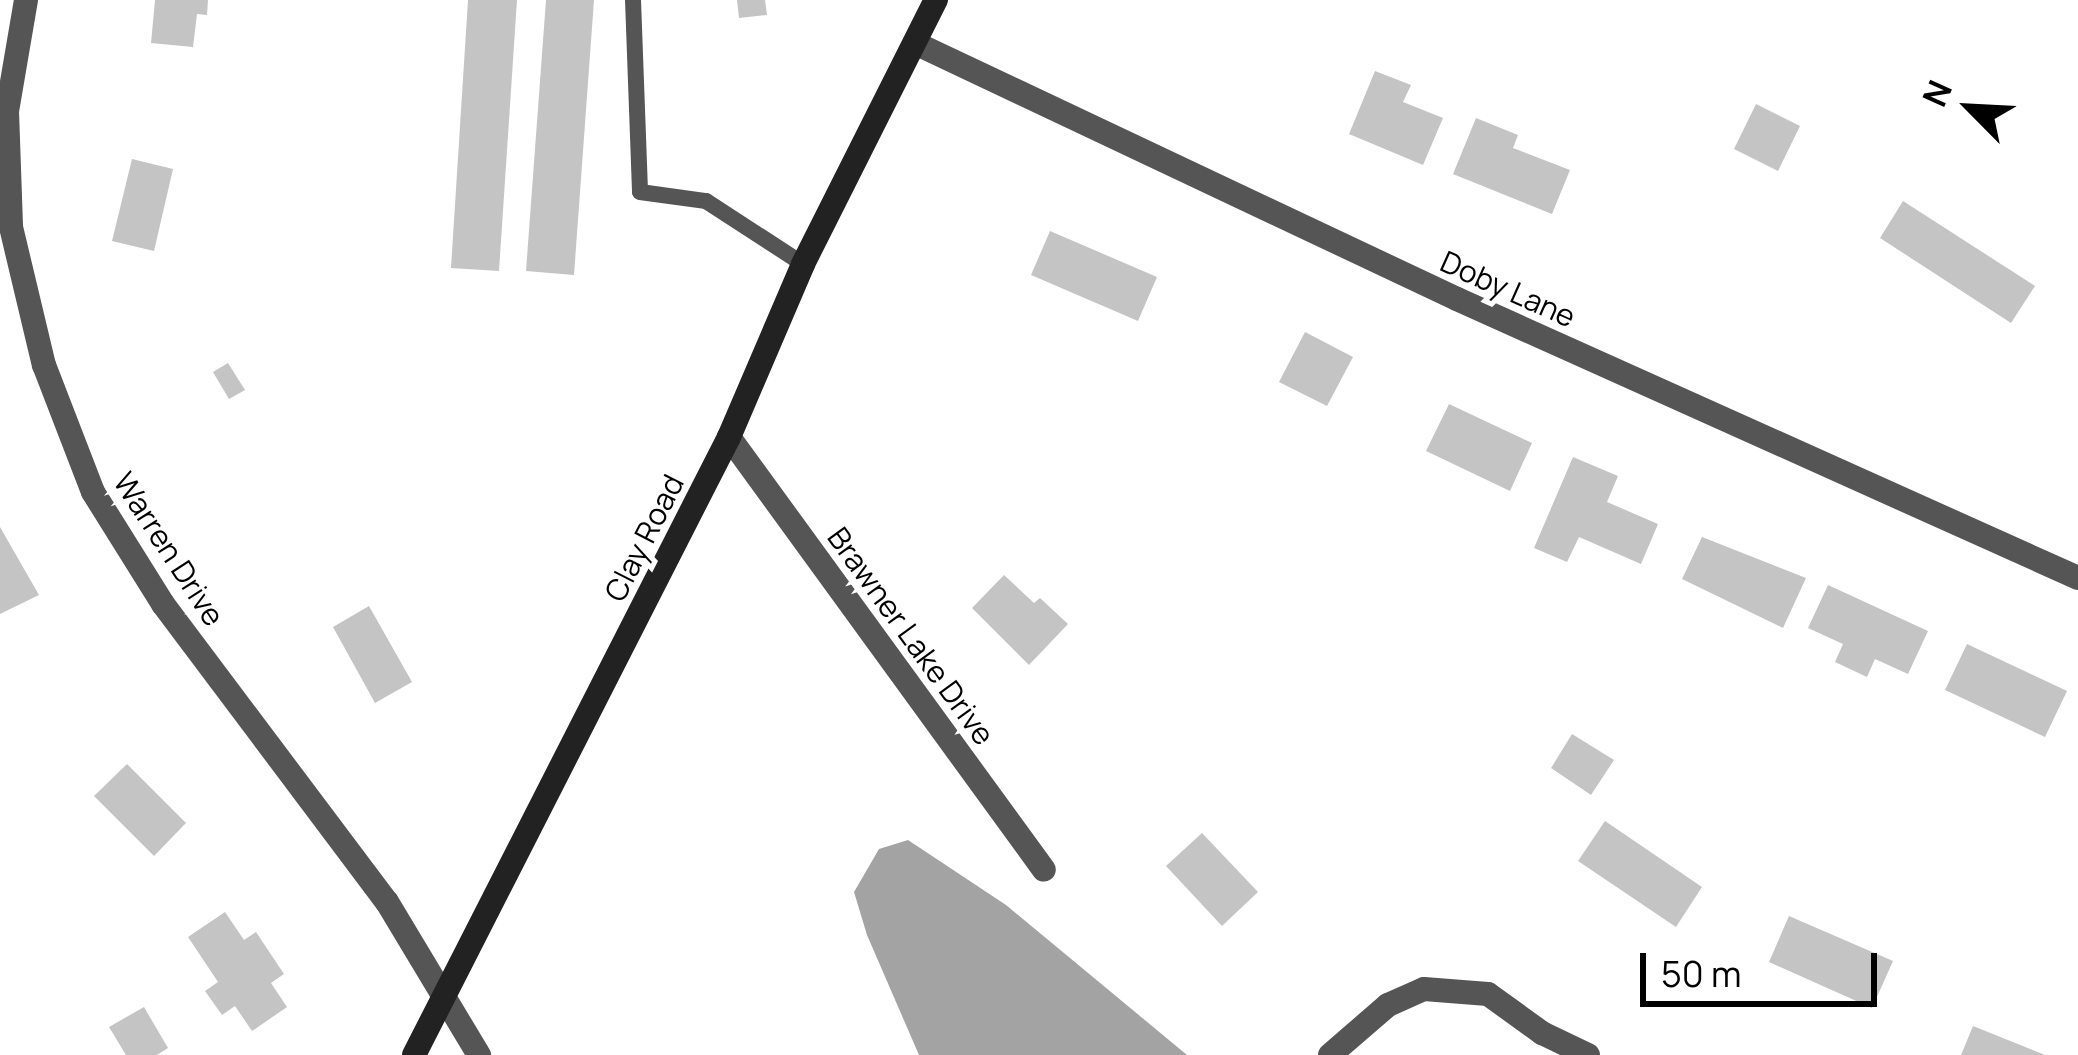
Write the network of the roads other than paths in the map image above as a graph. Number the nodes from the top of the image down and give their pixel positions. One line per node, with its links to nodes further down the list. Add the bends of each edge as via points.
1 (26, 0): 9 (street, Warren Drive, via 7,111 11,227 44,365 93,492 163,604 387,902)
2 (633, 0): 5 (lane, via 640,192 706,201)
3 (936, 0): 4 (street, Clay Road)
4 (917, 44): 5 (street, Clay Road); 7 (street, Doby Lane, via 1457,299)
5 (802, 264): 6 (street, Clay Road)
6 (729, 437): 8 (street, Brawner Lake Drive); 9 (street, Clay Road)
7 (2078, 578)
8 (1044, 870)
9 (445, 999): 10 (street, Clay Road); 11 (street, Warren Drive)
10 (414, 1055)
11 (479, 1055)
12 (1330, 1055): 13 (street, via 1388,1005 1424,988 1488,994)
13 (1588, 1055)

